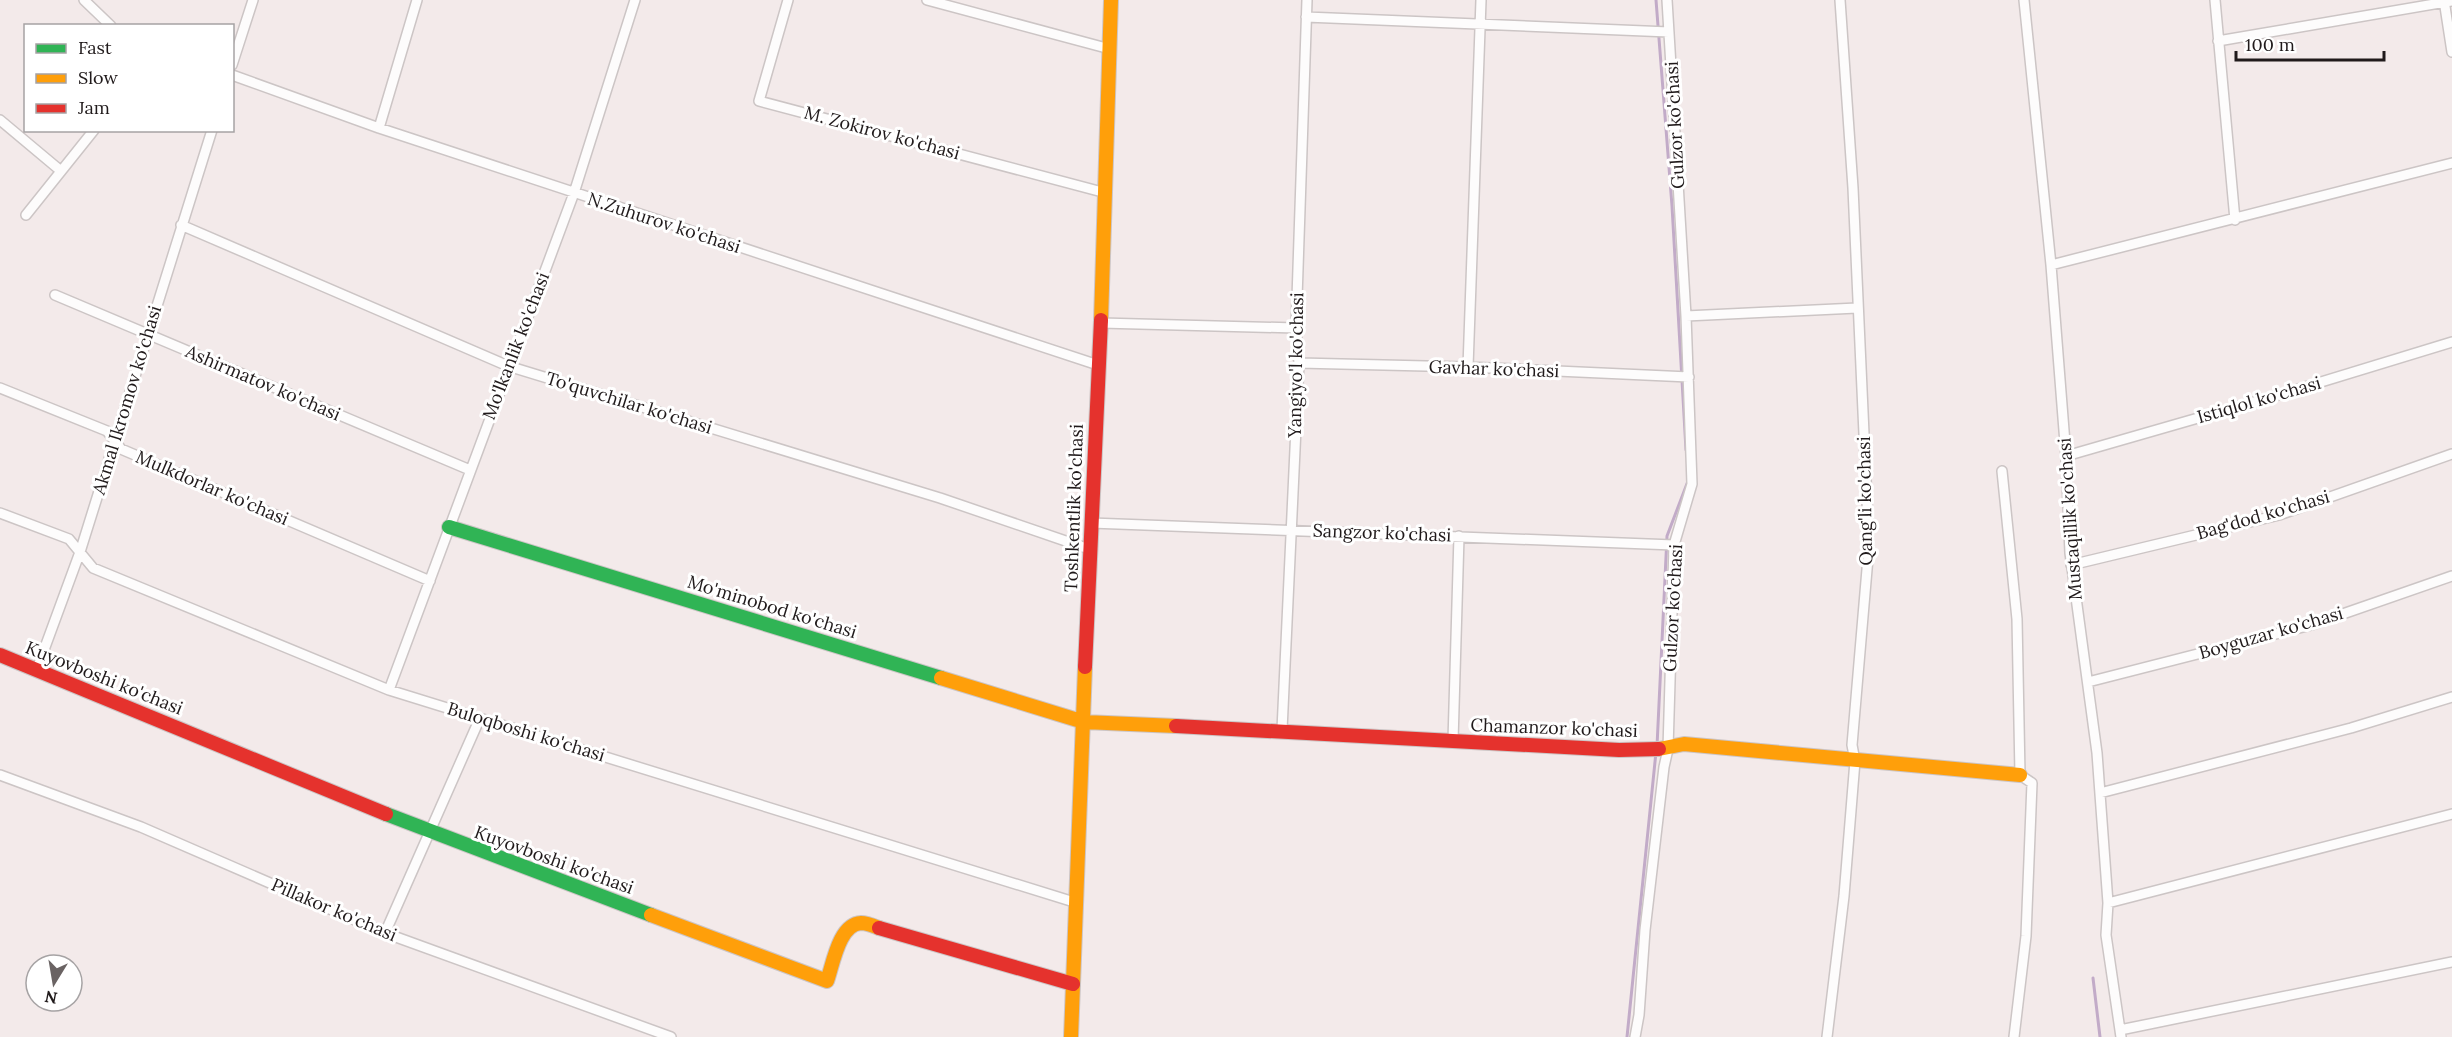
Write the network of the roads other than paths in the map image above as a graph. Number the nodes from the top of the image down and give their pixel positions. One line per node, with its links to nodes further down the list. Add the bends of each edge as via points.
1 (84, 0): 16 (street)
2 (253, 0): 22 (street)
3 (417, 0): 25 (street)
4 (635, 0): 30 (street, Mo'lkanlik ko'chasi)
5 (788, 0): 31 (street, M. Zokirov ko'chasi, via 759,101)
6 (927, 0): 20 (street)
7 (1111, 0): 20 (street, Toshkentlik ko'chasi)
8 (1306, 0): 15 (street, Yangiyo'l ko'chasi)
9 (1481, 0): 17 (street)
10 (1667, 0): 18 (street, Gulzor ko'chasi)
11 (1840, 0): 37 (street, Qang'li ko'chasi)
12 (2024, 0): 35 (street, Mustaqillik ko'chasi)
13 (2215, 0): 19 (street)
14 (2447, 1): 19 (street); 21 (street)
15 (1306, 17): 17 (street); 40 (street, Yangiyo'l ko'chasi)
16 (109, 24)
17 (1480, 25): 18 (street); 46 (street)
18 (1670, 32): 38 (street, Gulzor ko'chasi)
19 (2218, 41): 33 (street)
20 (1110, 49): 31 (street, Toshkentlik ko'chasi)
21 (2452, 52)
22 (234, 59)
23 (234, 76): 25 (street, N.Zuhurov ko'chasi)
24 (0, 120): 29 (street)
25 (379, 128): 30 (street, N.Zuhurov ko'chasi)
26 (92, 132): 29 (street)
27 (211, 132): 34 (street, Akmal Ikromov ko'chasi)
28 (2452, 163): 33 (street)
29 (61, 171): 32 (street)
30 (574, 193): 44 (street, N.Zuhurov ko'chasi); 45 (street, Mo'lkanlik ko'chasi)
31 (1106, 193): 39 (street, Toshkentlik ko'chasi)
32 (26, 215)
33 (2235, 220): 35 (street)
34 (182, 225): 41 (street, Akmal Ikromov ko'chasi); 45 (street, To'quvchilar ko'chasi)
35 (2051, 265): 51 (street, Mustaqillik ko'chasi)
36 (56, 295): 41 (street, Ashirmatov ko'chasi)
37 (1857, 308): 38 (street); 75 (street, Qang'li ko'chasi, via 1869,546 1852,745)
38 (1686, 316): 47 (street, Gulzor ko'chasi)
39 (1101, 323): 40 (street); 44 (street, Toshkentlik ko'chasi)
40 (1296, 328): 43 (street, Yangiyo'l ko'chasi)
41 (147, 334): 49 (street, Akmal Ikromov ko'chasi); 52 (street, Ashirmatov ko'chasi)
42 (2452, 342): 51 (street, Istiqlol ko'chasi)
43 (1299, 363): 46 (street, Gavhar ko'chasi); 57 (street, Yangiyo'l ko'chasi)
44 (1098, 365): 55 (street, Toshkentlik ko'chasi)
45 (508, 366): 52 (street, Mo'lkanlik ko'chasi); 60 (street, To'quvchilar ko'chasi, via 940,498)
46 (1468, 367): 47 (street, Gavhar ko'chasi)
47 (1689, 377): 59 (street, Gulzor ko'chasi, via 1692,484)
48 (0, 388): 49 (street, Mulkdorlar ko'chasi, via 107,432)
49 (114, 441): 61 (street, Akmal Ikromov ko'chasi); 64 (street, Mulkdorlar ko'chasi, via 121,449)
50 (2452, 454): 62 (street, Bag'dod ko'chasi, via 2279,514)
51 (2066, 456): 62 (street, Mustaqillik ko'chasi)
52 (470, 471): 56 (street, Mo'lkanlik ko'chasi)
53 (2002, 471): 77 (street, via 2017,619)
54 (0, 513): 61 (street, Buloqboshi ko'chasi, via 69,539)
55 (1091, 523): 57 (street, Sangzor ko'chasi); 60 (street, Toshkentlik ko'chasi)
56 (449, 527): 64 (street, Mo'lkanlik ko'chasi); 71 (street, Mo'minobod ko'chasi)
57 (1292, 529): 58 (street, Sangzor ko'chasi); 72 (street, Yangiyo'l ko'chasi)
58 (1459, 536): 59 (street, Sangzor ko'chasi); 73 (street)
59 (1674, 545): 74 (street, Gulzor ko'chasi)
60 (1089, 549): 71 (street, Toshkentlik ko'chasi)
61 (80, 552): 66 (street, Akmal Ikromov ko'chasi); 68 (street, Buloqboshi ko'chasi, via 93,568)
62 (2071, 565): 67 (street, Mustaqillik ko'chasi)
63 (2452, 576): 67 (street, Boyguzar ko'chasi, via 2311,625)
64 (430, 581): 68 (street, Mo'lkanlik ko'chasi)
65 (0, 655): 66 (street, Kuyovboshi ko'chasi)
66 (37, 669): 80 (street, Kuyovboshi ko'chasi)
67 (2088, 682): 78 (street, Mustaqillik ko'chasi)
68 (389, 690): 70 (street, Buloqboshi ko'chasi)
69 (2452, 697): 78 (street, via 2351,728)
70 (480, 718): 80 (street); 81 (street, Buloqboshi ko'chasi)
71 (1084, 722): 72 (street, Chamanzor ko'chasi); 81 (street, Toshkentlik ko'chasi)
72 (1282, 730): 73 (street, Chamanzor ko'chasi)
73 (1453, 741): 74 (street, Chamanzor ko'chasi)
74 (1668, 749): 75 (street, Chamanzor ko'chasi, via 1684,744); 89 (street, Gulzor ko'chasi)
75 (1856, 761): 77 (street, Chamanzor ko'chasi); 90 (street, Qang'li ko'chasi)
76 (0, 775): 83 (street, Pillakor ko'chasi, via 141,827)
77 (2020, 775): 91 (street, via 2032,783 2026,936)
78 (2100, 793): 82 (street, Mustaqillik ko'chasi)
79 (2452, 814): 82 (street)
80 (429, 832): 83 (street); 85 (street, Kuyovboshi ko'chasi, via 827,981 844,933 850,926 862,923)
81 (1074, 902): 85 (street, Toshkentlik ko'chasi)
82 (2108, 903): 86 (street, Mustaqillik ko'chasi, via 2106,935)
83 (386, 933): 87 (street, Pillakor ko'chasi)
84 (2452, 962): 86 (street)
85 (1073, 984): 88 (street, Toshkentlik ko'chasi)
86 (2120, 1033)
87 (671, 1037)
88 (1071, 1037)
89 (1635, 1037)
90 (1827, 1037)
91 (2014, 1037)

